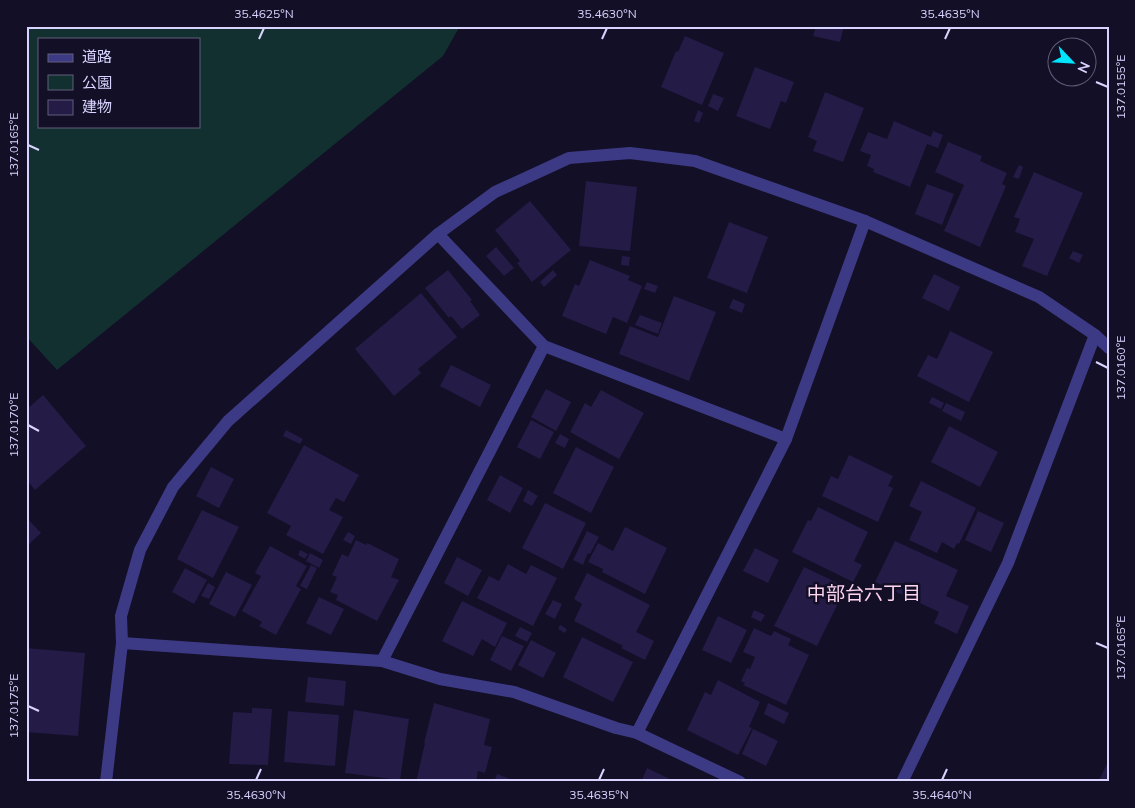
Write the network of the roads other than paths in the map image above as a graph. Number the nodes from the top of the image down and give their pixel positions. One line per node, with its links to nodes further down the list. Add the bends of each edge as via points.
1 (865, 221): 2 (street, via 695,161 630,153 569,158 495,192); 3 (street, via 1039,297); 6 (street)
2 (438, 234): 4 (street); 7 (street, via 228,421 173,487 140,550 121,616)
3 (1095, 335): 5 (street); 12 (street, via 1008,563)
4 (544, 346): 6 (street); 8 (street)
5 (1109, 348)
6 (786, 438): 9 (street)
7 (122, 643): 8 (street); 10 (street)
8 (382, 661): 9 (street, via 440,679 514,692)
9 (637, 733): 11 (street)
10 (106, 782)
11 (740, 782)
12 (902, 782)

